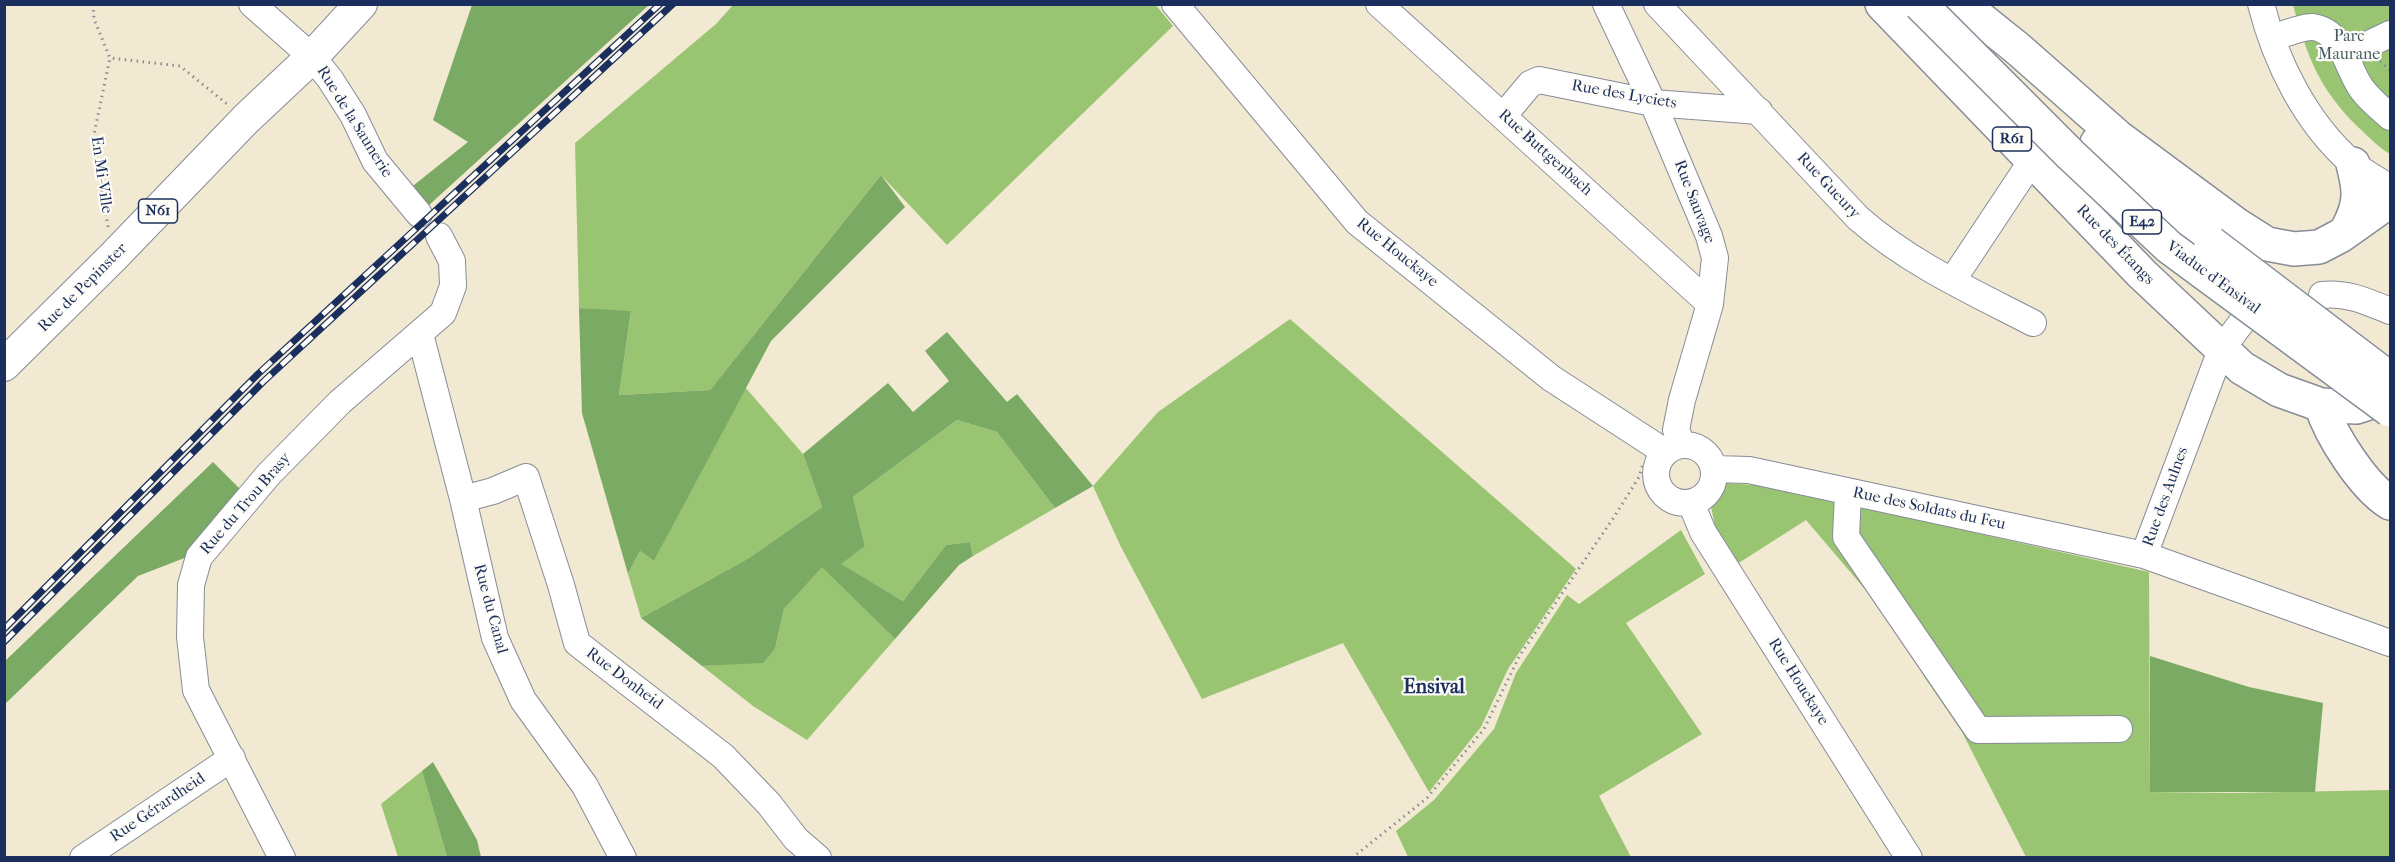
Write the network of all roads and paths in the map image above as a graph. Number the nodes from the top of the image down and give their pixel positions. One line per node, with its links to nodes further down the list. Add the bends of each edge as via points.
1 (93, 4): 18 (path, via 94,19)
2 (252, 4): 17 (street)
3 (361, 4): 17 (main road, N61)
4 (1175, 4): 48 (street, Rue Houckaye, via 1357,222 1551,378)
5 (1379, 4): 21 (street, Rue Buttgenbach)
6 (1606, 4): 19 (street, Rue Sauvage)
7 (1657, 4): 20 (street, Rue Gueury)
8 (1882, 4): 25 (highway, Rue des Étangs / R61)
9 (1920, 4): 47 (highway, Viaduc d’Ensival / E42, bridge, via 2169,247)
10 (1928, 4): 24 (highway, R61)
11 (1956, 4): 43 (highway, Viaduc d’Ensival / E42, bridge, via 2138,183)
12 (1962, 4): 30 (highway, via 2118,137 2251,235 2279,248 2306,249 2319,247)
13 (2261, 4): 15 (street)
14 (2391, 34): 16 (street)
15 (2272, 38): 16 (street, via 2312,27 2332,36); 26 (street, via 2309,115)
16 (2346, 55): 22 (street, via 2358,84)
17 (312, 57): 23 (main road, Rue de Pepinster / N61); 29 (street, Rue de la Saunerie, via 353,115 375,161)
18 (110, 58): 23 (path, via 180,66); 32 (path, En Mi-Ville, via 93,139)
19 (1653, 103): 20 (street, Rue des Lyciets); 21 (street, Rue des Lyciets, via 1539,80 1530,84); 36 (street, Rue Sauvage, via 1709,236 1715,258)
20 (1759, 111): 33 (street, Rue Gueury, via 1883,241)
21 (1504, 115): 36 (street, Rue Buttgenbach)
22 (2391, 117)
23 (246, 119): 32 (main road, Rue de Pepinster / N61)
24 (2059, 135): 25 (street); 35 (highway, R61, via 2164,233)
25 (2033, 161): 33 (street); 40 (highway, Rue des Étangs / R61)
26 (2353, 164): 27 (street); 30 (highway, via 2359,197)
27 (2391, 188)
28 (2391, 204): 30 (highway)
29 (419, 214)
30 (2348, 228)
31 (439, 236): 39 (street, Rue du Trou Brasy, via 452,261 453,286 443,313)
32 (113, 257): 42 (main road, Rue de Pepinster / N61)
33 (1952, 281): 38 (street, Rue Gueury)
34 (2322, 296): 37 (street, via 2355,298)
35 (2256, 303): 40 (street, Rue des Aulnes); 41 (highway, R61, via 2329,348 2358,356)
36 (1710, 304): 48 (street, Rue Sauvage, via 1676,429)
37 (2391, 311)
38 (2033, 323)
39 (420, 334): 52 (street, Rue du Canal); 58 (street, Rue du Trou Brasy, via 340,402 269,474 199,557 191,585 190,637 196,690)
40 (2222, 350): 45 (highway, Rue des Étangs / R61, via 2265,383); 55 (street, Rue des Aulnes)
41 (2391, 357)
42 (4, 365)
43 (2391, 378): 46 (highway, via 2369,382)
44 (2391, 396): 46 (highway, Rue des Étangs / R61)
45 (2321, 405): 46 (highway, Rue des Étangs / R61); 50 (highway)
46 (2356, 407): 50 (highway)
47 (2391, 410)
48 (1666, 446): 49 (street, via 1693,446 1703,451); 53 (street, via 1655,471 1656,482 1669,500); 63 (path, via 1639,477 1520,655 1484,729 1427,798)
49 (1714, 470): 51 (street, Rue des Soldats du Feu, via 1749,470); 53 (street, via 1709,491)
50 (2356, 470): 54 (highway, via 2366,484)
51 (1848, 492): 55 (street, Rue des Soldats du Feu); 57 (street, via 1846,537 1978,730)
52 (463, 500): 61 (street, Rue du Canal, via 495,638 509,673 523,700 585,786); 62 (street, Rue Donheid, via 526,477 577,644 723,756 796,839)
53 (1690, 503): 64 (street, Rue Houckaye, via 1703,532)
54 (2391, 503)
55 (2144, 555): 56 (street, Rue des Aulnes)
56 (2391, 643)
57 (2120, 729)
58 (232, 758): 59 (street, Rue Gérardheid); 60 (street, Rue du Trou Brasy)
59 (83, 858)
60 (282, 858)
61 (623, 858)
62 (818, 858)
63 (1352, 858)
64 (1909, 858)

